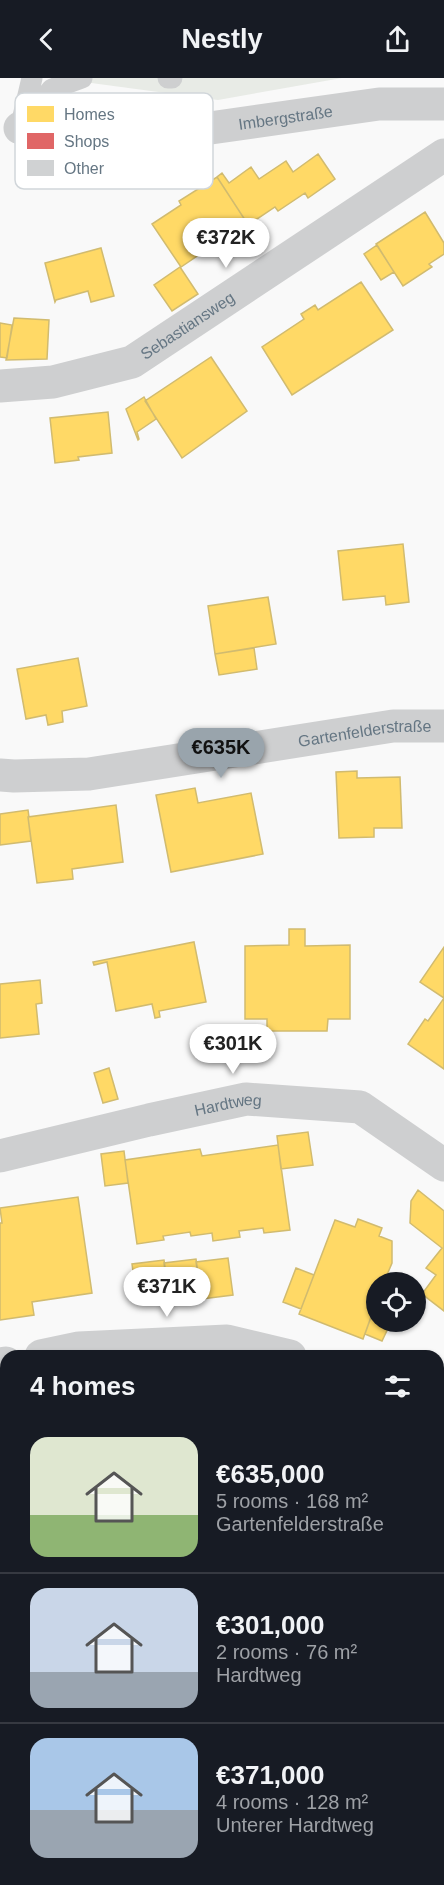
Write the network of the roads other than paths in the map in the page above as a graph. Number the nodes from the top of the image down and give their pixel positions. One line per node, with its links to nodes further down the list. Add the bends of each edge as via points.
1 (32, 78): 3 (lane)
2 (82, 78): 4 (lane)
3 (28, 93)
4 (49, 93)
5 (444, 104): 6 (street, Imbergstraße, via 380,104)
6 (213, 128)
7 (444, 155): 8 (street, Sebastiansweg, via 132,362 53,382)
8 (0, 386)
9 (444, 726): 10 (street, Gartenfelderstraße, via 393,726 89,774)
10 (0, 775)
11 (0, 1156): 12 (street, Hardtweg, via 246,1099 360,1107)
12 (444, 1165)
13 (70, 1350): 14 (street, via 227,1341)
14 (265, 1350)

